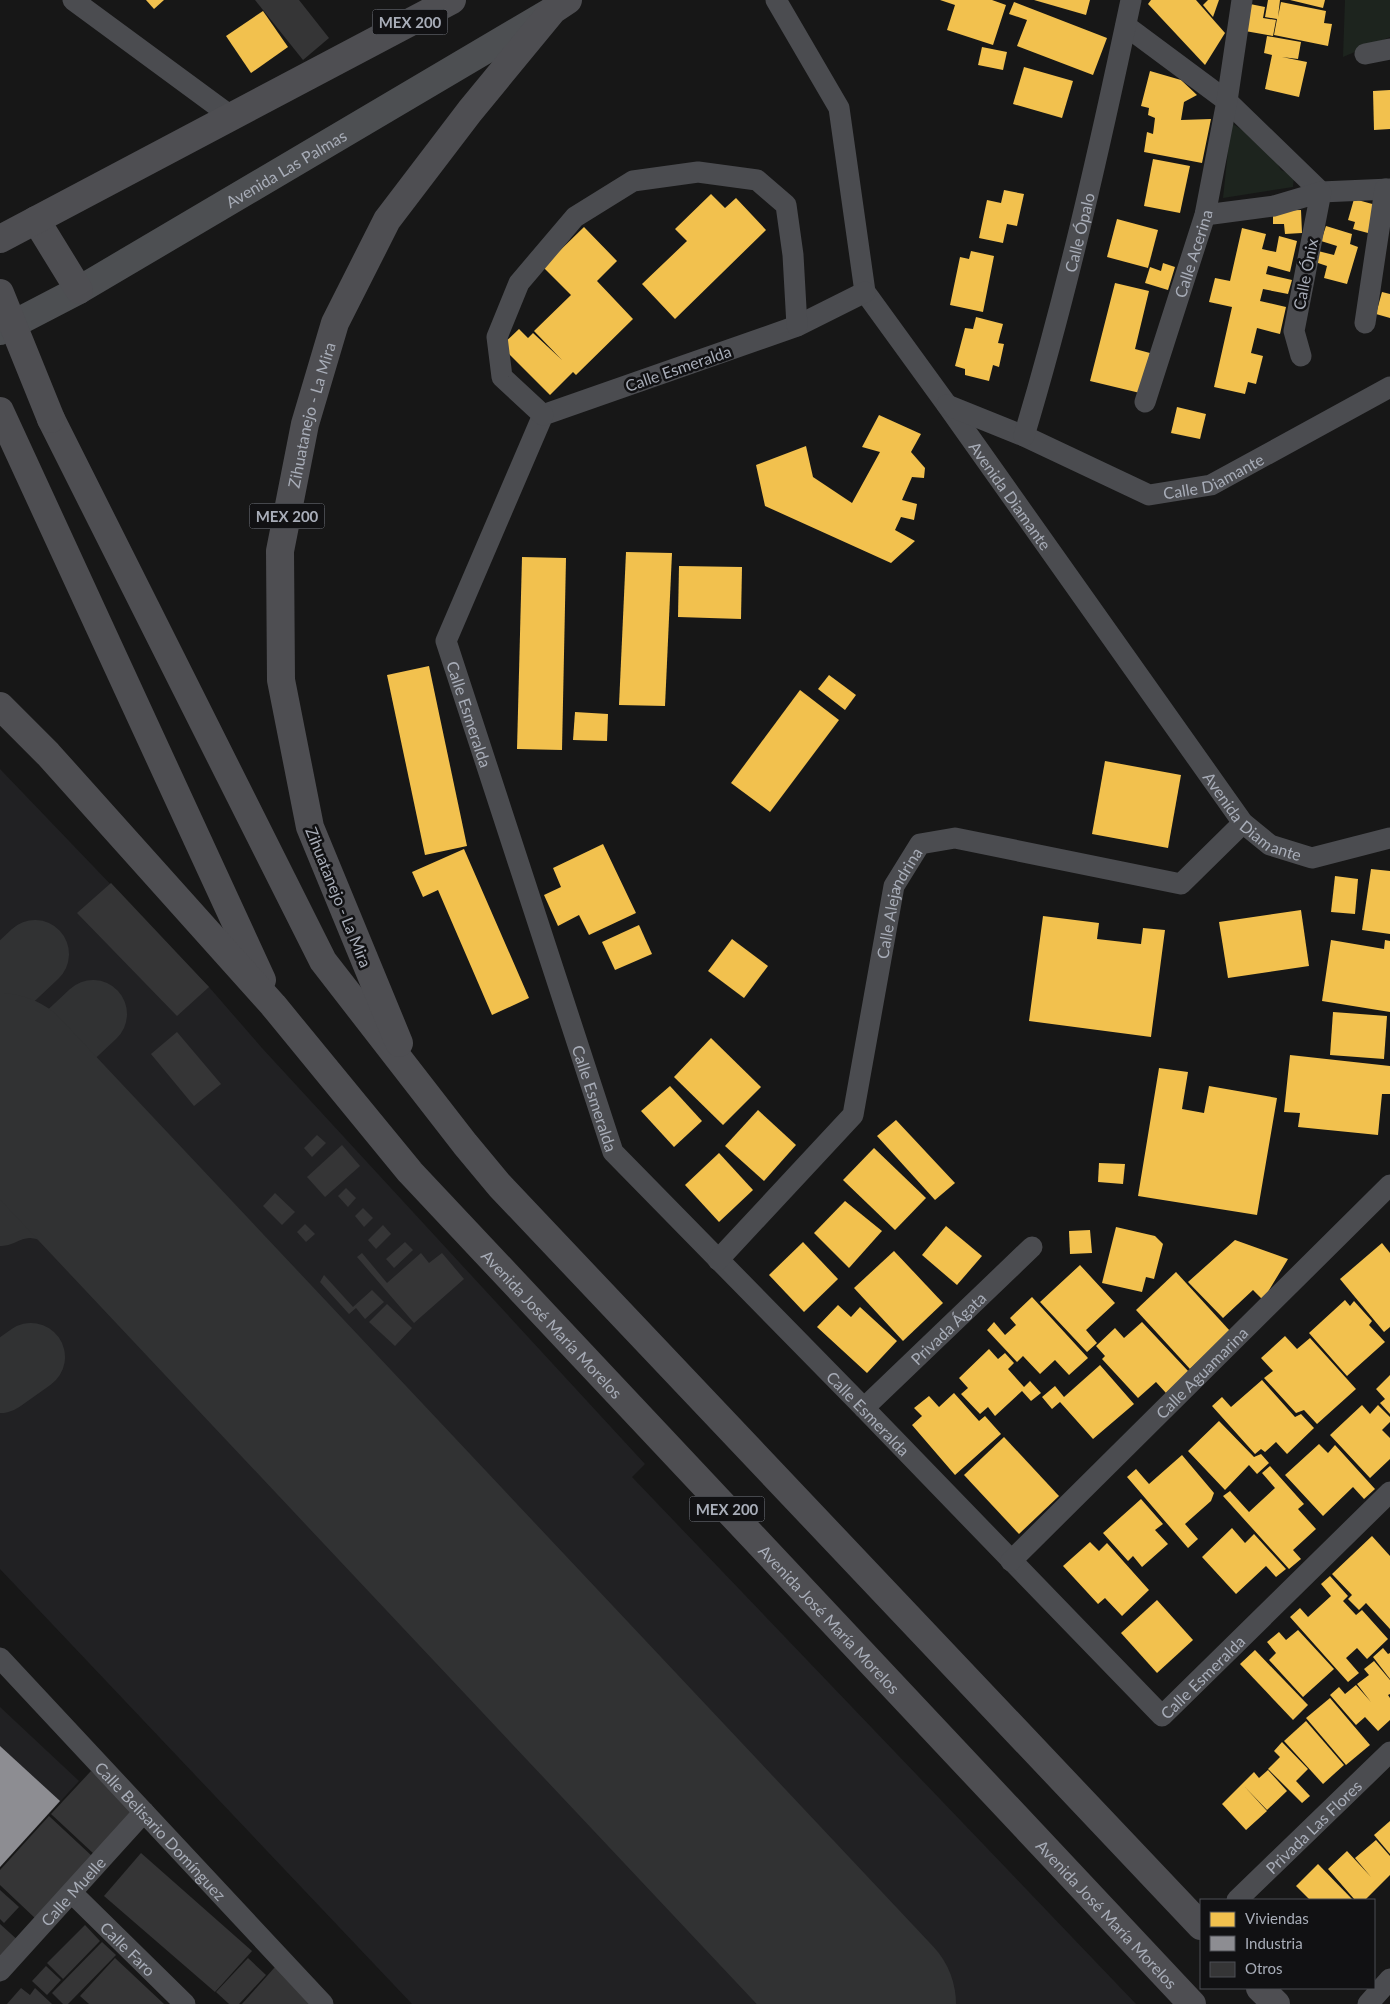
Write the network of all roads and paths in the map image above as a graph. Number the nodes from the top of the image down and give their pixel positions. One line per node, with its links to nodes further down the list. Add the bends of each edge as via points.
1 (73, 0): 11 (street)
2 (452, 0): 11 (highway, MEX 200)
3 (776, 0): 18 (street, Avenida Diamante, via 839,108)
4 (1131, 0): 7 (street, Calle Ópalo)
5 (1242, 0): 10 (street, Calle Acerina)
6 (561, 5): 17 (main road, Avenida Las Palmas); 34 (highway, Zihuatanejo - La Mira / MEX 200, via 470,111 382,228 335,323 305,424 280,551 281,680 310,827)
7 (1126, 26): 10 (street); 29 (street, Calle Ópalo, via 1084,209)
8 (1390, 49): 9 (street)
9 (1365, 54)
10 (1227, 101): 13 (street); 14 (street, Calle Acerina)
11 (232, 117): 15 (highway, MEX 200)
12 (1388, 189): 13 (street); 20 (street)
13 (1321, 192): 14 (street, via 1274,206); 23 (street, Calle Ónix, via 1294,331)
14 (1205, 215): 25 (street, Calle Acerina)
15 (36, 220): 16 (highway, MEX 200); 17 (highway)
16 (0, 239)
17 (79, 290): 22 (main road, Avenida Las Palmas)
18 (865, 292): 21 (street, Calle Esmeralda); 26 (street, Avenida Diamante)
19 (0, 293): 34 (highway, MEX 200, bridge, via 51,419 323,962)
20 (1366, 323)
21 (797, 326): 28 (street, Calle Esmeralda); 28 (street, via 786,205 757,180 698,172 634,181 575,218 520,283 497,337 502,377)
22 (0, 331)
23 (1301, 356)
24 (1390, 387): 29 (street, Calle Diamante, via 1211,485 1149,495)
25 (1146, 402)
26 (947, 405): 29 (street, Calle Diamante); 31 (street, Avenida Diamante)
27 (0, 412): 33 (highway)
28 (543, 415): 37 (street, Calle Esmeralda, via 446,640 613,1152)
29 (1024, 436)
30 (0, 706): 33 (highway, MEX 200, via 48,754)
31 (1243, 823): 32 (street, Avenida Diamante, via 1270,845 1312,858); 37 (street, Calle Alejandrina, via 1181,884 955,838 920,844 894,886 854,1115)
32 (1390, 838)
33 (274, 1005): 52 (highway, Avenida José María Morelos / MEX 200, via 410,1172)
34 (412, 1075): 46 (highway, MEX 200, via 500,1186)
35 (1390, 1185): 40 (street, Calle Aguamarina)
36 (1032, 1247): 38 (street, Privada Ágata)
37 (718, 1260): 38 (street, Calle Esmeralda)
38 (864, 1408): 40 (street, Calle Esmeralda)
39 (1390, 1492): 40 (street, Calle Esmeralda, via 1162,1716)
40 (1010, 1561)
41 (0, 1658): 43 (street, Calle Belisario Domínguez)
42 (1390, 1752): 45 (street, Privada Las Flores)
43 (144, 1812): 44 (street, Calle Muelle); 51 (street, Calle Belisario Domínguez)
44 (72, 1892): 47 (street, Calle Muelle); 50 (street, Calle Faro)
45 (1238, 1899)
46 (1200, 1925)
47 (0, 1971)
48 (1390, 1979): 54 (street)
49 (1261, 1989): 53 (highway)
50 (181, 2003)
51 (323, 2004)
52 (1192, 2004)
53 (1276, 2004)
54 (1368, 2004)

